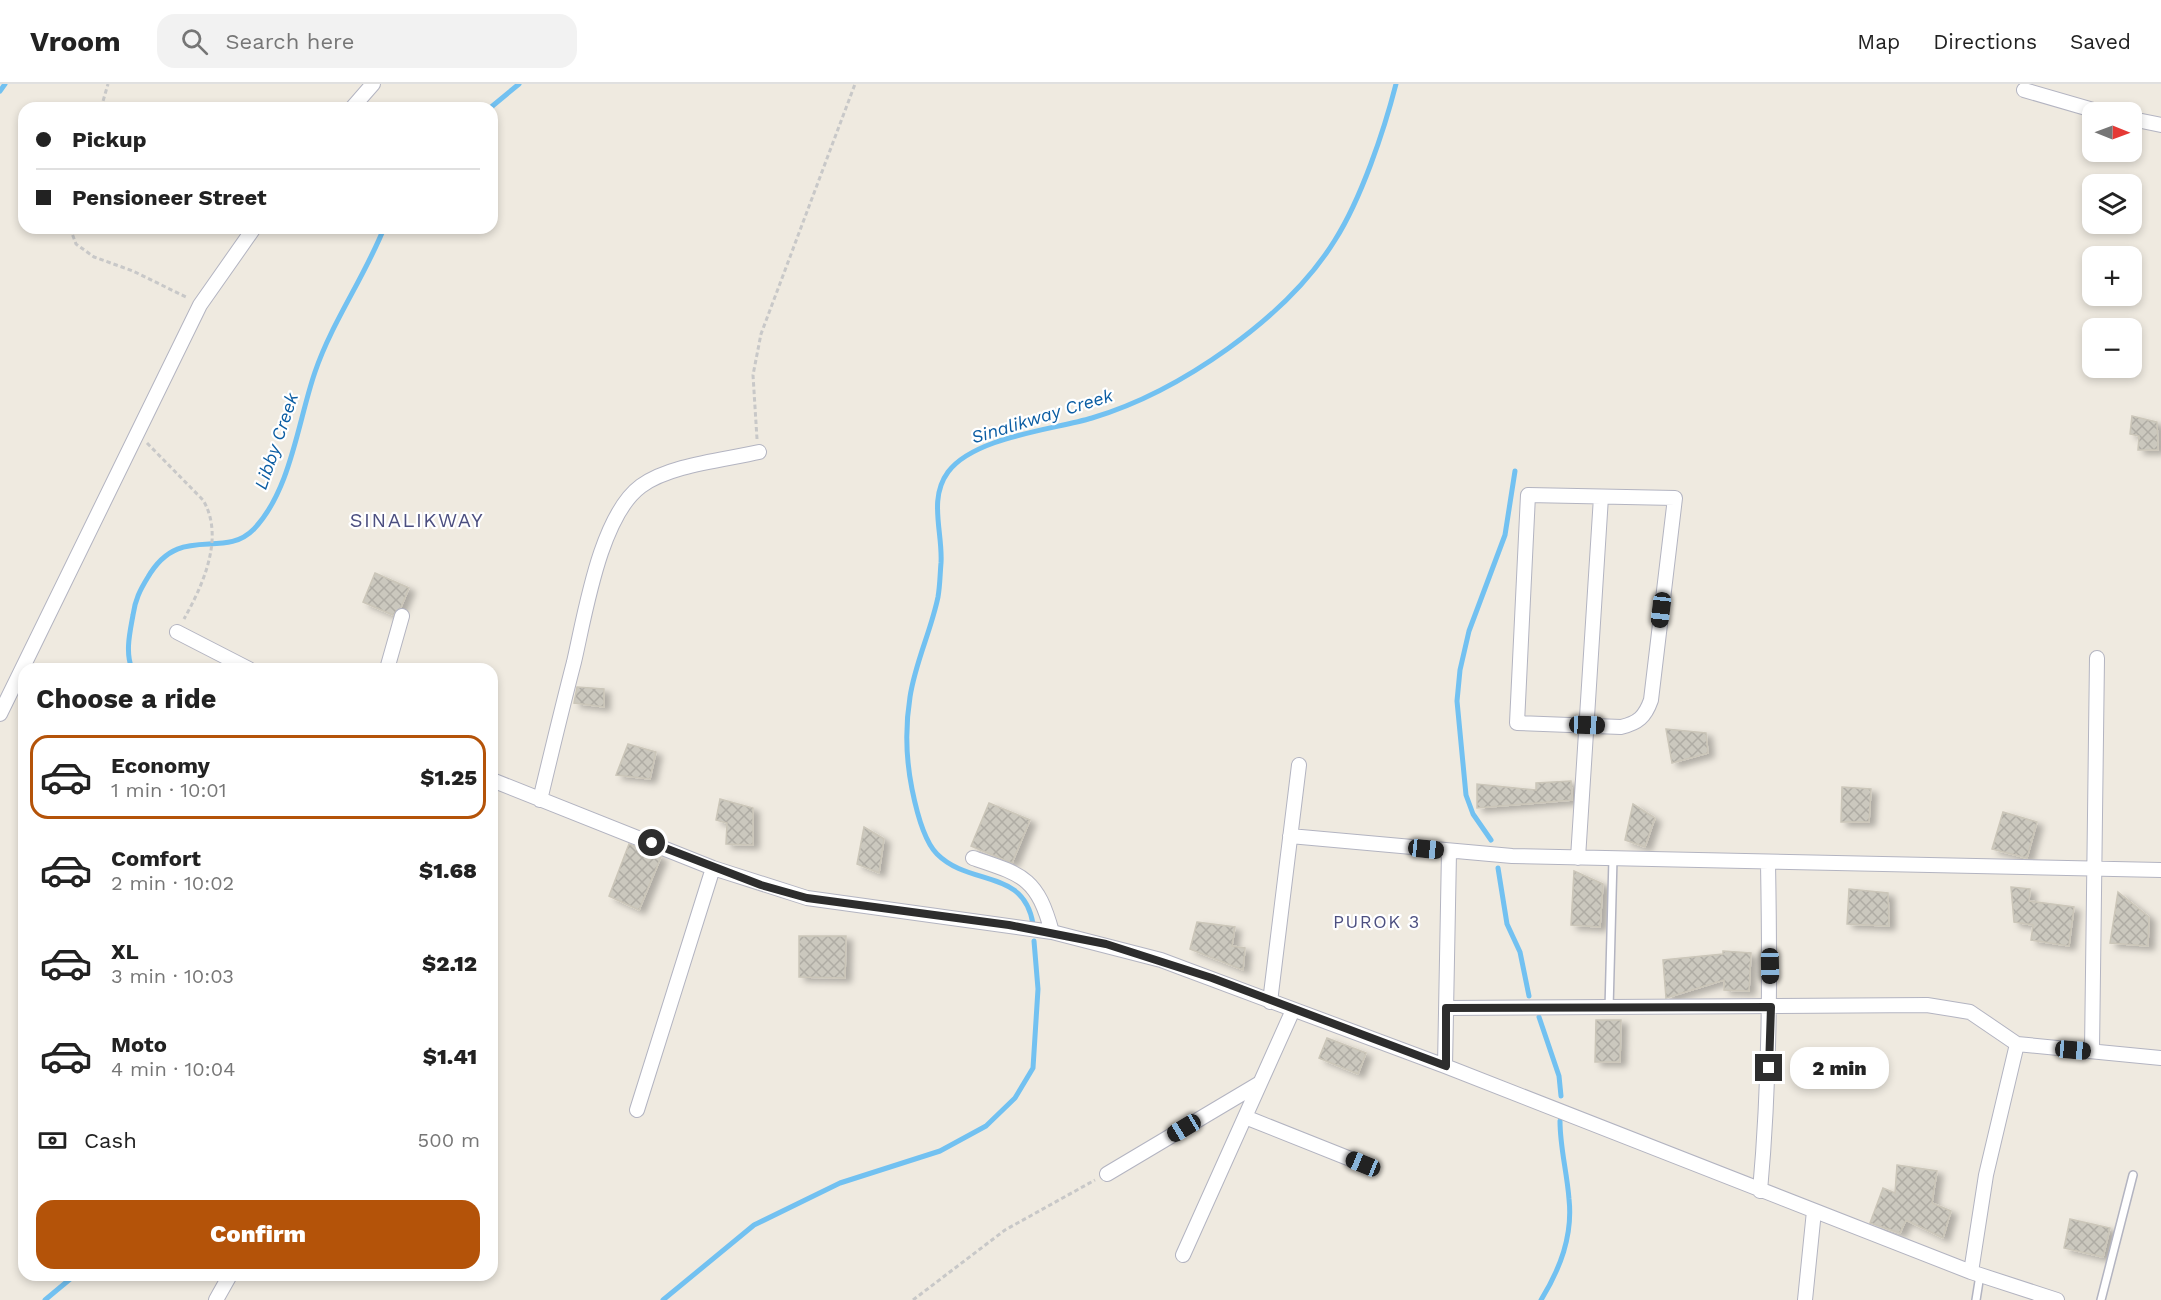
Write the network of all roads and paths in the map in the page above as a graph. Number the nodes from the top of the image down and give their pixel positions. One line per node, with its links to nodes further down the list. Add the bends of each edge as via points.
1 (108, 84): 5 (path)
2 (373, 84): 6 (street)
3 (855, 84): 14 (path, via 760,334 753,375)
4 (2024, 90): 7 (street)
5 (103, 102)
6 (357, 102)
7 (2082, 107)
8 (2142, 121): 9 (street)
9 (2161, 125)
10 (72, 234): 12 (path, via 76,244 94,257 169,287)
11 (250, 234): 12 (street)
12 (200, 305): 13 (street)
13 (137, 434): 17 (path, via 210,511 210,551 197,596); 19 (street)
14 (759, 452): 27 (street, via 659,476 640,486 614,520 598,563)
15 (1601, 497): 24 (street); 24 (street, via 1675,498 1647,711 1632,725); 24 (street, via 1528,495 1517,723)
16 (402, 616): 21 (street)
17 (177, 632): 20 (street)
18 (2097, 658): 35 (street)
19 (25, 663)
20 (237, 663)
21 (389, 663)
22 (18, 677): 23 (street)
23 (0, 714)
24 (1587, 725): 31 (street)
25 (1299, 765): 28 (street)
26 (498, 786): 27 (street)
27 (540, 800): 34 (street)
28 (1290, 836): 29 (street); 38 (street)
29 (1449, 852): 31 (street); 40 (street)
30 (973, 858): 37 (street, via 1026,879 1042,900)
31 (1578, 858): 32 (street)
32 (1613, 858): 33 (street); 41 (lane)
33 (1768, 862): 35 (street); 39 (street)
34 (713, 868): 37 (street, via 807,898); 48 (street)
35 (2095, 869): 36 (street); 44 (street)
36 (2161, 870)
37 (1052, 932): 38 (street, via 1161,960)
38 (1270, 1002): 42 (street)
39 (1771, 1007): 41 (street); 43 (street, via 1954,1008 1988,1022); 53 (street)
40 (1446, 1008): 41 (street); 46 (street)
41 (1609, 1009)
42 (1293, 1010): 46 (street); 47 (street)
43 (2016, 1044): 44 (street); 56 (street, via 1988,1165)
44 (2092, 1051): 45 (street)
45 (2161, 1058)
46 (1446, 1066): 53 (street)
47 (1260, 1083): 49 (street); 51 (street)
48 (637, 1110)
49 (1245, 1117): 50 (street); 55 (street)
50 (1363, 1164)
51 (1107, 1174): 59 (path, via 1005,1230)
52 (2133, 1175): 63 (lane)
53 (1760, 1191): 54 (street)
54 (1814, 1211): 56 (street); 60 (street)
55 (1183, 1255)
56 (1975, 1274): 61 (lane); 62 (street)
57 (227, 1281): 58 (street)
58 (216, 1300)
59 (913, 1300)
60 (1805, 1300)
61 (1976, 1300)
62 (2057, 1300)
63 (2101, 1300)

